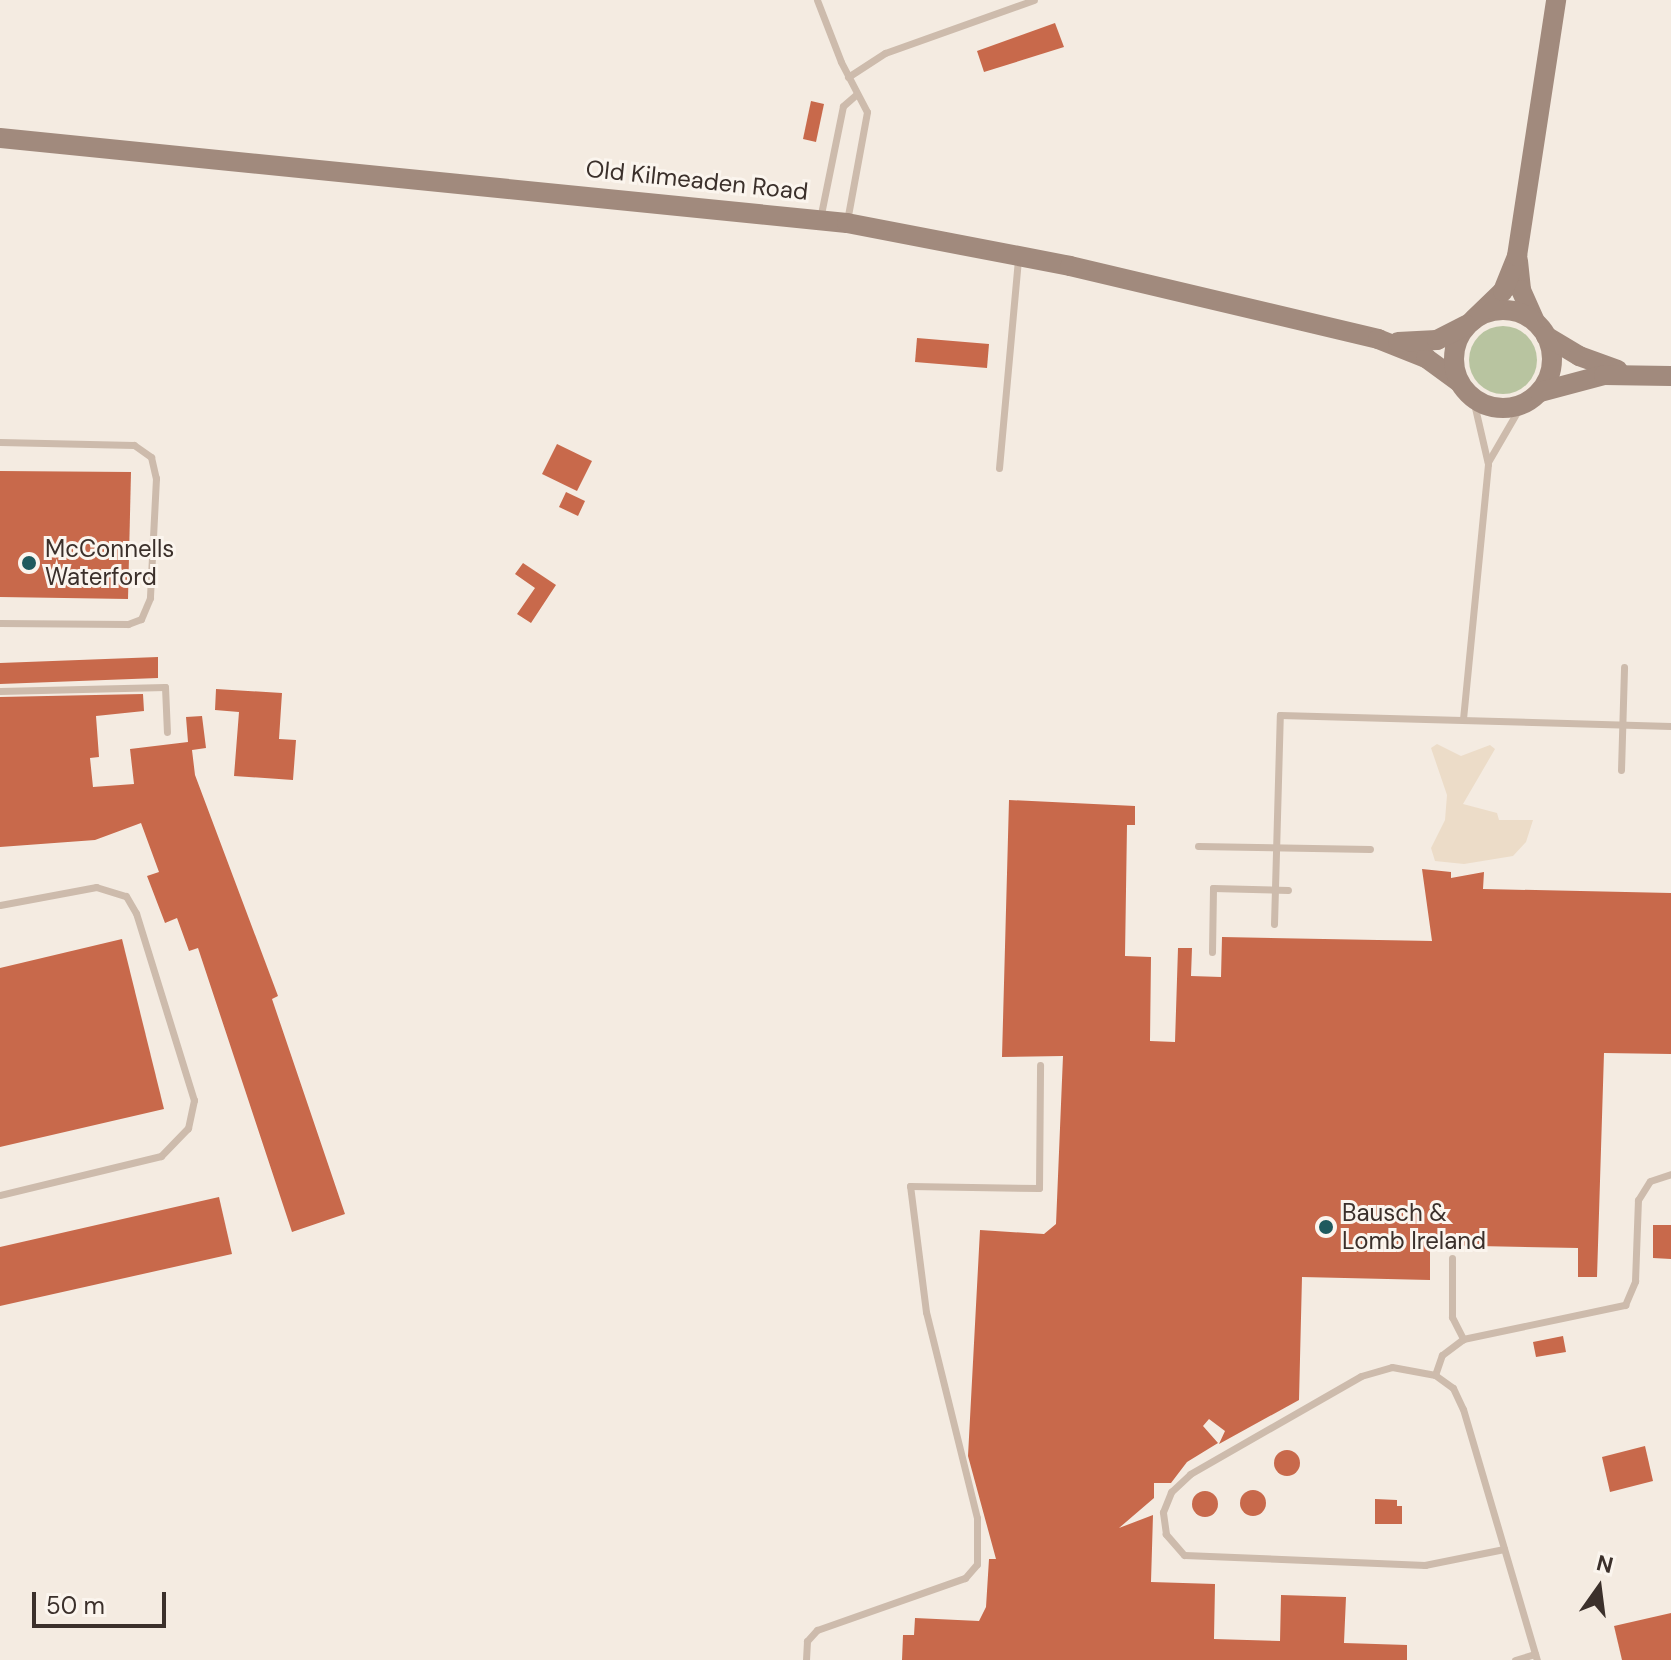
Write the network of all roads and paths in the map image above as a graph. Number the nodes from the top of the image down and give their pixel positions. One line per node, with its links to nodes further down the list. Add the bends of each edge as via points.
1 (817, 0): 4 (lane)
2 (1034, 0): 4 (lane, via 885,53)
3 (1556, 0): 9 (street)
4 (848, 77): 5 (lane)
5 (857, 94): 7 (lane, via 843,106); 8 (lane, via 867,112)
6 (0, 138): 7 (street, Old Kilmeaden Road)
7 (820, 219): 8 (street, Old Kilmeaden Road)
8 (847, 223): 10 (street, Old Kilmeaden Road)
9 (1520, 242): 11 (street, via 1503,291); 12 (street, via 1519,278)
10 (1018, 255): 13 (street, Old Kilmeaden Road); 22 (lane)
11 (1471, 322): 12 (street, via 1511,310); 13 (street, Old Kilmeaden Road, via 1437,340); 16 (street, via 1454,352)
12 (1541, 329): 14 (street, via 1594,363); 17 (street, via 1552,361)
13 (1378, 339): 16 (street, Old Kilmeaden Road, via 1426,358)
14 (1645, 375): 15 (street); 17 (street, via 1583,378)
15 (1671, 376)
16 (1459, 382): 18 (street)
17 (1540, 392): 19 (street)
18 (1473, 399): 19 (street, via 1496,408); 21 (lane)
19 (1521, 405): 21 (lane)
20 (0, 442): 23 (lane, via 134,445 151,457 156,478 150,598 141,619 128,624)
21 (1488, 464): 26 (lane)
22 (999, 468)
23 (0, 623)
24 (1624, 667): 27 (lane)
25 (0, 691): 29 (lane, via 165,687)
26 (1463, 719): 27 (lane); 32 (lane, via 1280,715)
27 (1622, 725): 28 (lane); 30 (lane)
28 (1671, 726)
29 (167, 732)
30 (1621, 770)
31 (1198, 846): 32 (lane)
32 (1276, 848): 33 (lane); 34 (lane)
33 (1370, 849)
34 (1275, 889): 35 (lane); 37 (lane); 38 (lane, via 1213,888)
35 (1288, 890)
36 (0, 905): 41 (lane, via 96,887 126,896 136,913 194,1100 188,1128 161,1156)
37 (1274, 924)
38 (1212, 952)
39 (1040, 1065): 47 (lane, via 1039,1188 910,1186 922,1292 977,1518 977,1564 965,1578 817,1630 808,1638)
40 (1671, 1174): 43 (lane, via 1650,1181 1638,1200 1635,1281 1625,1305)
41 (0, 1195)
42 (1452, 1258): 43 (lane, via 1452,1317)
43 (1463, 1339): 44 (lane, via 1442,1355)
44 (1435, 1375): 45 (lane, via 1453,1388 1463,1409); 45 (lane, via 1392,1367 1365,1374 1190,1474 1171,1492 1163,1512 1166,1534 1184,1555 1207,1557 1425,1565)
45 (1504, 1549): 46 (lane)
46 (1536, 1657): 48 (lane)
47 (806, 1660)
48 (1515, 1660)

